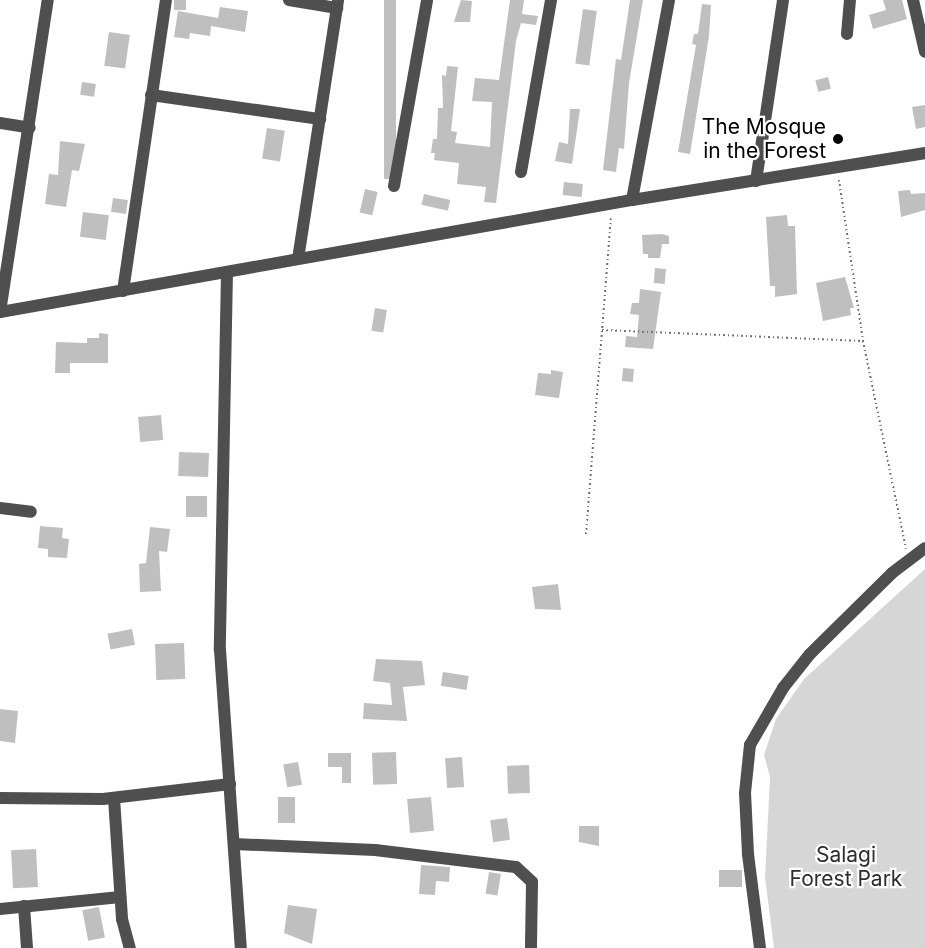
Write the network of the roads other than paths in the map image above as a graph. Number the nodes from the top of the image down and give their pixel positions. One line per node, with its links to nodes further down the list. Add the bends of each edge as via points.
1 (48, 0): 16 (street)
2 (166, 0): 13 (street)
3 (289, 0): 10 (street)
4 (427, 0): 20 (street)
5 (551, 0): 18 (street)
6 (669, 0): 21 (street)
7 (783, 0): 19 (street)
8 (850, 0): 11 (street)
9 (913, 0): 12 (street)
10 (338, 4): 14 (street)
11 (847, 34)
12 (925, 52)
13 (151, 94): 14 (street); 24 (street)
14 (320, 119): 22 (street)
15 (0, 123): 16 (street)
16 (30, 128): 25 (street)
17 (925, 153): 19 (street)
18 (521, 172)
19 (756, 181): 21 (street)
20 (394, 186)
21 (632, 200): 22 (street)
22 (298, 259): 23 (street)
23 (227, 272): 24 (street); 29 (street, via 227,403 219,539 220,650)
24 (123, 291): 25 (street)
25 (0, 312)
26 (0, 508): 27 (street)
27 (31, 512)
28 (925, 548): 40 (street, via 810,654 783,688 750,744 746,775 747,854)
29 (230, 784): 31 (street); 32 (street)
30 (0, 798): 31 (street)
31 (114, 798): 33 (street)
32 (234, 844): 38 (street); 39 (street, via 375,850 516,867 532,882)
33 (120, 897): 34 (street); 37 (street, via 124,933)
34 (24, 906): 35 (street); 36 (street)
35 (0, 909)
36 (27, 948)
37 (130, 948)
38 (241, 948)
39 (531, 948)
40 (760, 948)

